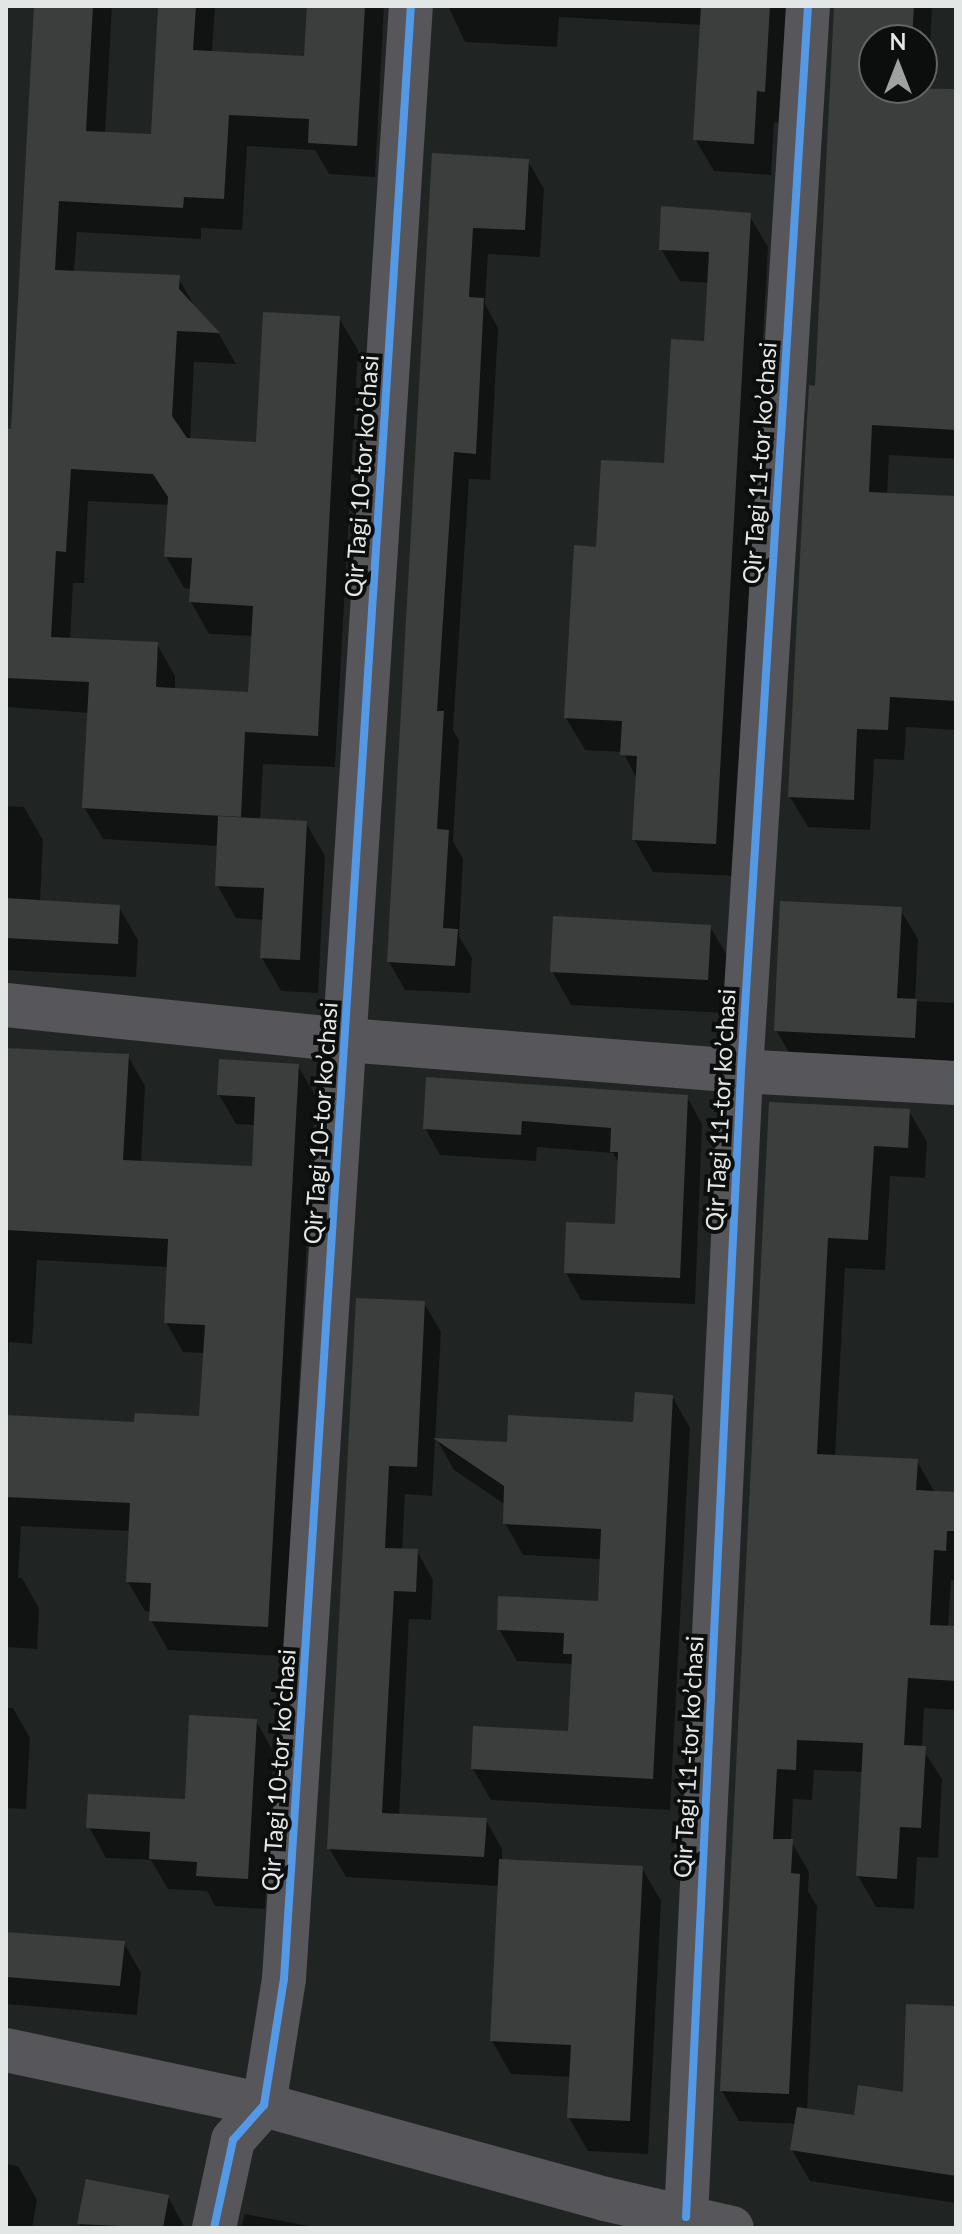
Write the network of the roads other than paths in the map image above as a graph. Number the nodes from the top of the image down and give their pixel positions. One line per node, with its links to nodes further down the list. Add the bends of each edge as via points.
1 (411, 6): 4 (street, Qir Tagi 10-tor koʼchasi)
2 (808, 6): 5 (street, Qir Tagi 11-tor koʼchasi)
3 (6, 1005): 4 (street)
4 (346, 1040): 5 (street); 8 (street, Qir Tagi 10-tor koʼchasi, via 284,1979)
5 (741, 1071): 6 (street); 10 (street, Qir Tagi 11-tor koʼchasi)
6 (956, 1083)
7 (6, 2050): 8 (street)
8 (264, 2105): 9 (street); 11 (street, via 233,2140)
9 (603, 2213): 10 (street)
10 (686, 2217): 12 (street)
11 (214, 2228)
12 (732, 2228)

